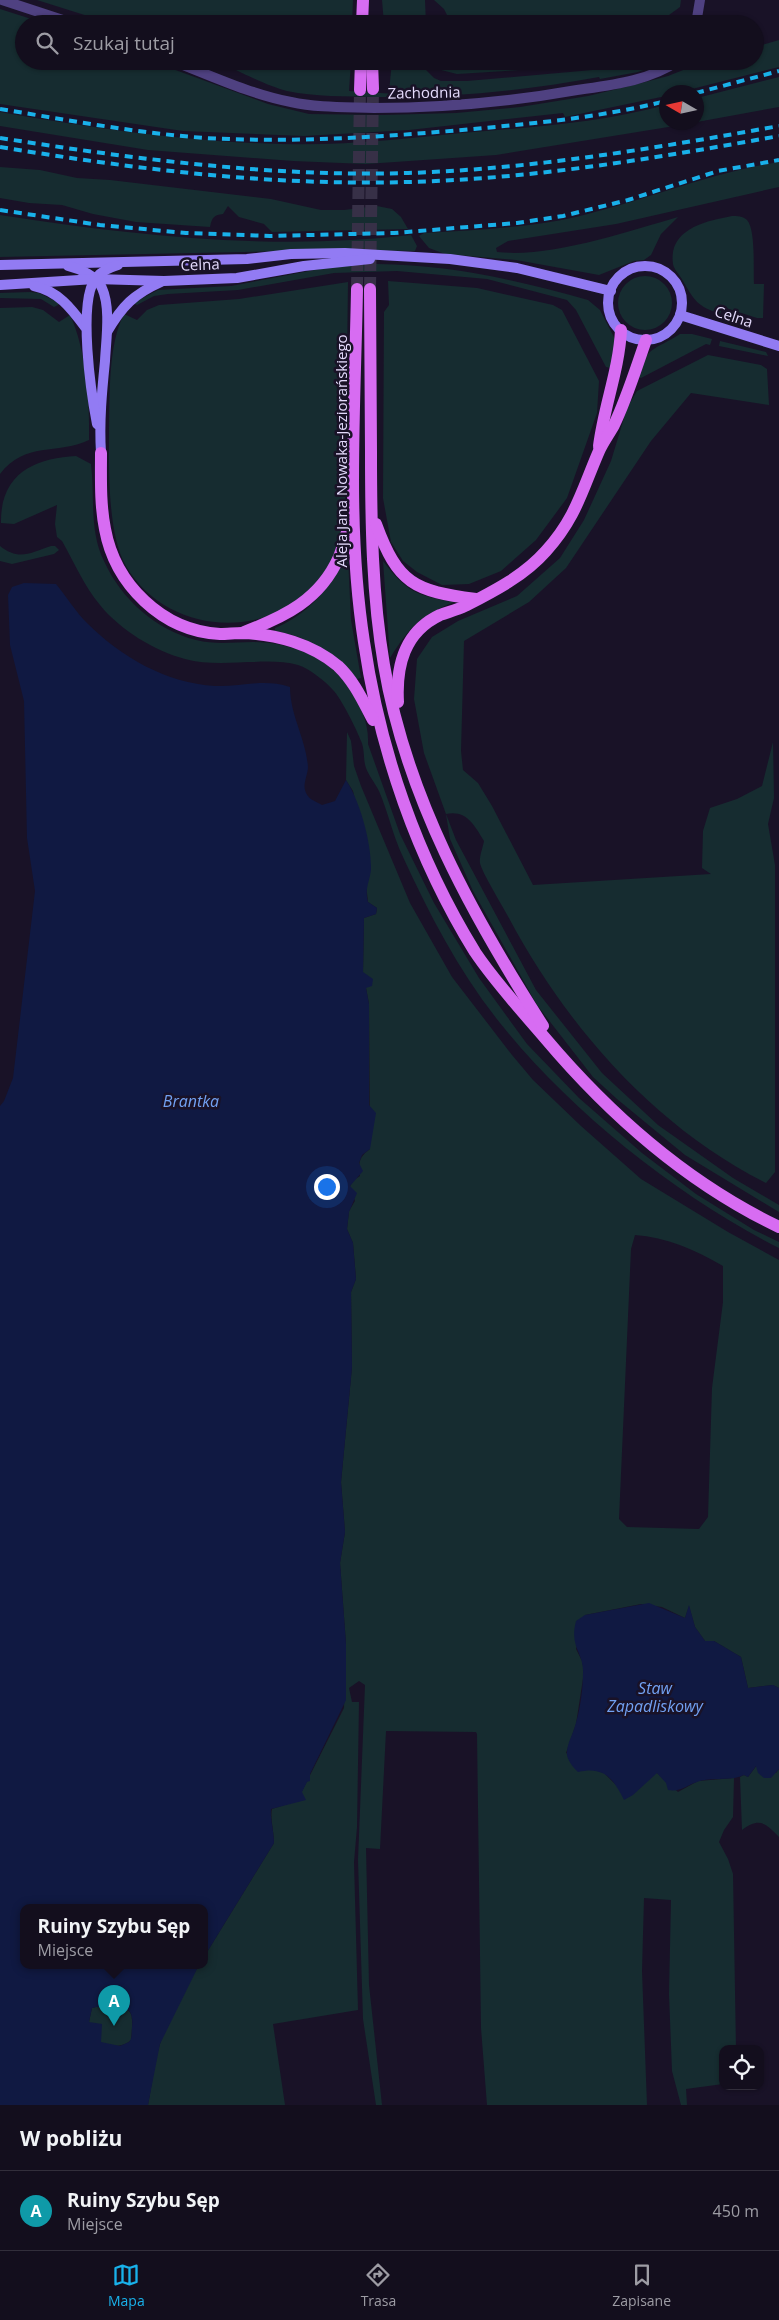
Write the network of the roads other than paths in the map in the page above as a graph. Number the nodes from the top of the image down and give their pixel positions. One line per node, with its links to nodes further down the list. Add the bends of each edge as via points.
1 (2, 0): 5 (street)
2 (363, 0): 6 (main road)
3 (370, 0): 7 (main road)
4 (700, 0): 8 (street)
5 (48, 15)
6 (362, 15)
7 (371, 15)
8 (698, 15)
9 (196, 70): 12 (street, Zachodnia, via 254,93 292,103 426,108 505,102 601,86)
10 (361, 70): 14 (main road)
11 (372, 70): 13 (main road)
12 (663, 70)
13 (373, 89)
14 (360, 90)
15 (400, 256): 16 (street, Celna, via 291,254 247,259); 20 (street, Celna, via 304,266 237,278); 23 (street, Celna, via 517,268)
16 (129, 262): 17 (street, Celna); 19 (street, via 104,270)
17 (55, 263): 18 (street, Celna); 19 (street, via 75,268)
18 (0, 264)
19 (95, 279): 20 (street, Celna); 21 (street, Celna); 25 (street, via 87,299); 27 (street, via 102,287 105,300)
20 (164, 281): 27 (street, via 142,290 126,304)
21 (28, 284): 22 (street, Celna); 25 (street, via 54,294 69,305)
22 (0, 285)
23 (610, 291): 24 (street, via 628,270 639,266 655,267 665,271 677,284 682,302); 26 (street, via 609,308)
24 (680, 314): 28 (street, via 665,334); 29 (street, Celna)
25 (85, 327): 30 (street)
26 (621, 330): 28 (street); 31 (main road, via 620,351 602,421)
27 (107, 332): 30 (street)
28 (646, 340): 31 (main road, via 614,425)
29 (779, 346)
30 (100, 439): 32 (street)
31 (599, 450): 35 (main road, via 581,498 557,539 517,577)
32 (101, 453): 36 (main road, via 105,529 118,568 133,590 164,616 187,627 218,634)
33 (354, 510): 34 (main road, Aleja Jana Nowaka-Jeziorańskiego, via 363,289); 36 (main road, via 338,558 308,600 285,616); 38 (main road, Aleja Jana Nowaka-Jeziorańskiego, via 363,640)
34 (370, 510): 35 (main road, via 386,553 397,569 425,590); 37 (main road, Aleja Jana Nowaka-Jeziorańskiego, via 384,665)
35 (476, 599): 37 (main road, via 438,616 409,642 398,673)
36 (242, 633): 38 (main road, via 304,645 327,658 351,680)
37 (400, 734): 39 (main road, Aleja Jana Nowaka-Jeziorańskiego, via 427,812 456,876)
38 (381, 735): 39 (main road, Aleja Jana Nowaka-Jeziorańskiego, via 408,816 444,897 477,954)
39 (570, 1068): 40 (main road, Aleja Jana Nowaka-Jeziorańskiego, via 631,1127 690,1175)
40 (779, 1227)

